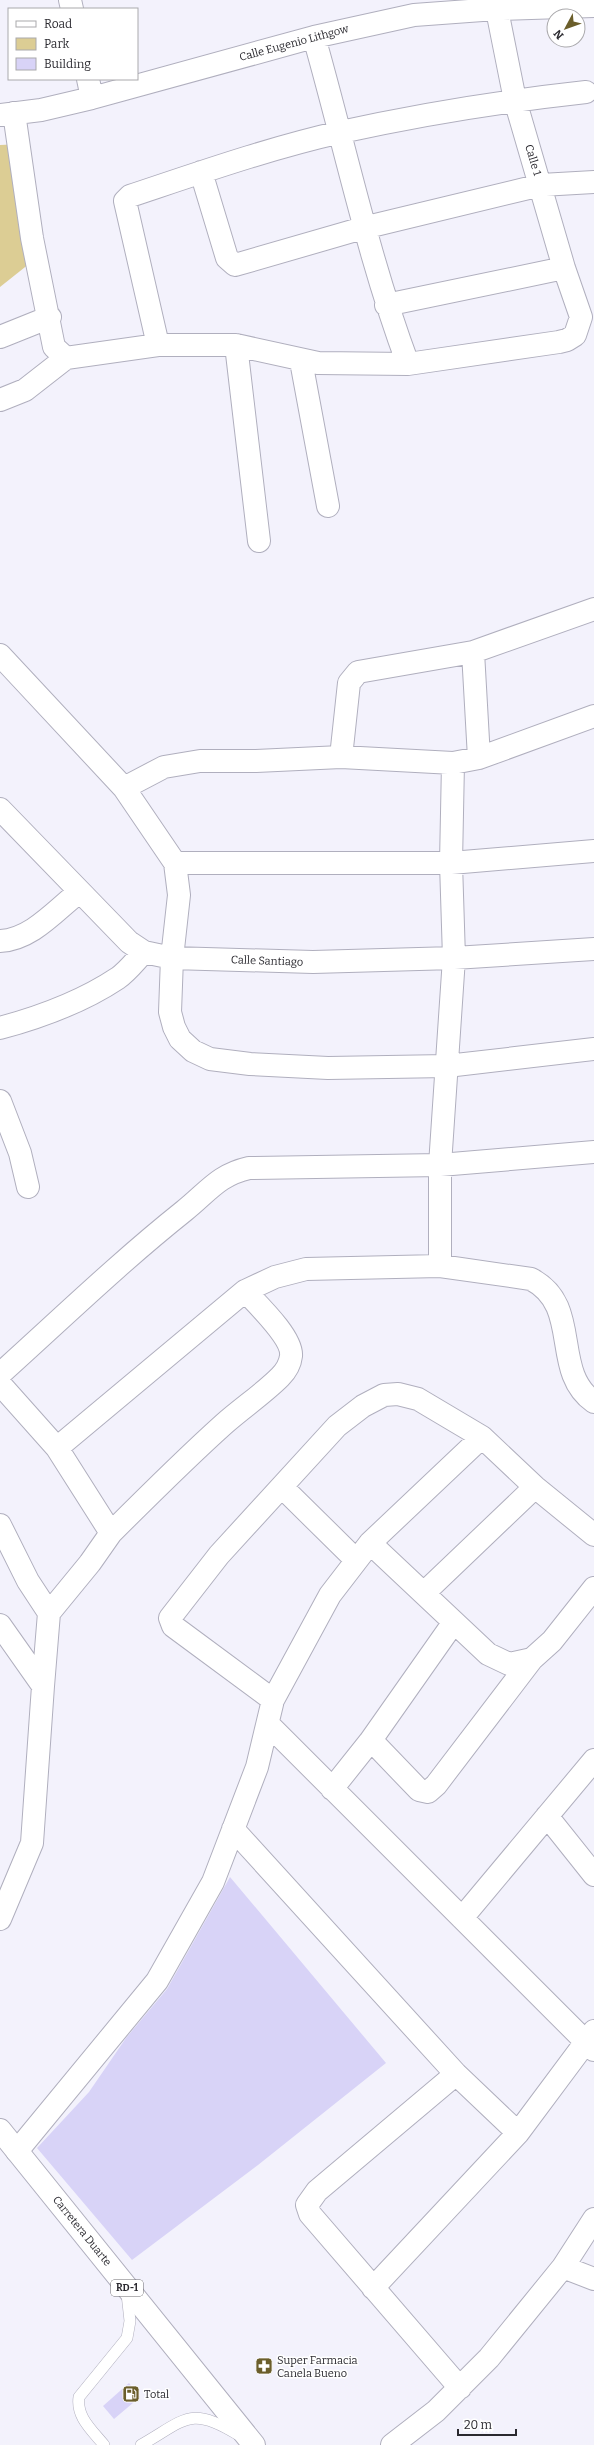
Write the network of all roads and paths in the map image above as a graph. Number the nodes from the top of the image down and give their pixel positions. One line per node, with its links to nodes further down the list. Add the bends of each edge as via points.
1 (496, 4): 2 (street, Calle Eugenio Lithgow); 3 (street, Calle Eugenio Lithgow, via 414,15); 8 (street, Calle 1)
2 (594, 6)
3 (314, 37): 4 (street, Calle Eugenio Lithgow); 10 (street)
4 (138, 78)
5 (129, 80): 6 (street, Calle Eugenio Lithgow)
6 (90, 89): 9 (street, Calle Eugenio Lithgow)
7 (586, 92): 8 (street)
8 (515, 100): 10 (street); 13 (street, Calle 1)
9 (7, 114): 17 (street)
10 (341, 132): 11 (street); 14 (street)
11 (201, 172): 14 (street, via 227,258 235,265); 20 (street, via 130,196 125,201)
12 (594, 182): 13 (street)
13 (541, 185): 14 (street); 15 (street, Calle 1)
14 (363, 228): 16 (street)
15 (564, 268): 16 (street); 23 (street, Calle 1, via 581,317 575,335 563,341)
16 (386, 305): 23 (street)
17 (50, 318): 18 (street); 21 (street, via 54,347)
18 (0, 337)
19 (236, 344): 20 (street); 22 (street); 26 (street)
20 (158, 345): 21 (street)
21 (66, 358): 24 (street, via 25,390)
22 (301, 361): 23 (street); 25 (street)
23 (408, 364)
24 (0, 400)
25 (328, 506)
26 (259, 541)
27 (594, 609): 28 (street)
28 (473, 652): 31 (street, via 358,672 349,683); 32 (street)
29 (0, 655): 34 (street)
30 (594, 716): 32 (street)
31 (341, 757): 33 (street); 34 (street, via 200,761 164,767)
32 (479, 758): 33 (street)
33 (454, 762): 38 (street)
34 (124, 788): 37 (street)
35 (0, 809): 39 (street, Calle Santiago)
36 (594, 852): 38 (street)
37 (175, 863): 38 (street); 43 (street, via 179,895)
38 (451, 863): 44 (street)
39 (79, 892): 40 (street, via 31,931 12,940); 42 (street, Calle Santiago, via 128,942)
40 (0, 941)
41 (594, 949): 44 (street, Calle Santiago)
42 (144, 952): 43 (street, Calle Santiago); 45 (street, via 119,977 70,1005 34,1019)
43 (172, 958): 44 (street, Calle Santiago, via 313,962); 47 (street, via 170,1012 174,1027 180,1039 192,1051 210,1059 328,1068)
44 (454, 958): 47 (street)
45 (0, 1028)
46 (594, 1049): 47 (street)
47 (447, 1066): 50 (street)
48 (0, 1101): 51 (street, via 20,1153)
49 (594, 1152): 50 (street)
50 (440, 1166): 52 (street); 54 (street, via 249,1168 226,1176 147,1240)
51 (28, 1187)
52 (440, 1266): 53 (street, via 306,1269 275,1277); 56 (street, via 500,1273 531,1279 544,1286 556,1301 561,1315 571,1371 578,1386)
53 (245, 1291): 58 (street); 62 (street, via 273,1322 285,1340 291,1354 289,1366 280,1377 162,1481)
54 (0, 1374)
55 (0, 1384): 58 (street)
56 (594, 1402)
57 (482, 1437): 59 (street, via 418,1399 398,1394 384,1395 363,1406 338,1426); 60 (street); 64 (street)
58 (57, 1448): 62 (street)
59 (282, 1487): 65 (street); 73 (street, via 219,1555 178,1606 169,1622)
60 (535, 1487): 63 (street); 67 (street)
61 (0, 1525): 68 (street, via 28,1581)
62 (111, 1533): 68 (street)
63 (594, 1535)
64 (370, 1543): 65 (street); 67 (street)
65 (356, 1560): 73 (street, via 330,1595)
66 (594, 1588): 71 (street, via 552,1641)
67 (424, 1594): 69 (street)
68 (49, 1613): 72 (street)
69 (454, 1622): 71 (street, via 488,1654 509,1664); 75 (street)
70 (0, 1626): 72 (street)
71 (532, 1659): 75 (street, via 436,1786 428,1792 419,1790)
72 (43, 1686): 82 (street, via 32,1843)
73 (273, 1700): 74 (street)
74 (268, 1724): 77 (street); 79 (street, via 257,1767)
75 (371, 1740): 77 (street)
76 (594, 1760): 78 (street)
77 (332, 1788): 81 (street)
78 (547, 1816): 80 (street); 81 (street)
79 (233, 1829): 84 (street); 87 (street, via 213,1882 158,1981)
80 (594, 1875)
81 (462, 1918): 83 (street)
82 (0, 1919)
83 (591, 2041): 86 (street)
84 (456, 2074): 86 (street); 92 (street, via 317,2191 307,2205 310,2214)
85 (0, 2130): 87 (street, Carretera Duarte / RD-1)
86 (518, 2134): 92 (street)
87 (17, 2151): 91 (street, Carretera Duarte / RD-1)
88 (594, 2219): 89 (street)
89 (563, 2267): 90 (street); 93 (street, via 489,2358)
90 (594, 2279)
91 (124, 2283): 94 (lane, via 129,2304 127,2338 79,2397 77,2406 80,2416); 96 (street, Carretera Duarte / RD-1)
92 (374, 2288): 93 (street)
93 (460, 2388): 97 (street, via 436,2411)
94 (104, 2445)
95 (142, 2445): 96 (lane, via 189,2418 201,2417 213,2420)
96 (253, 2445)
97 (392, 2445)

